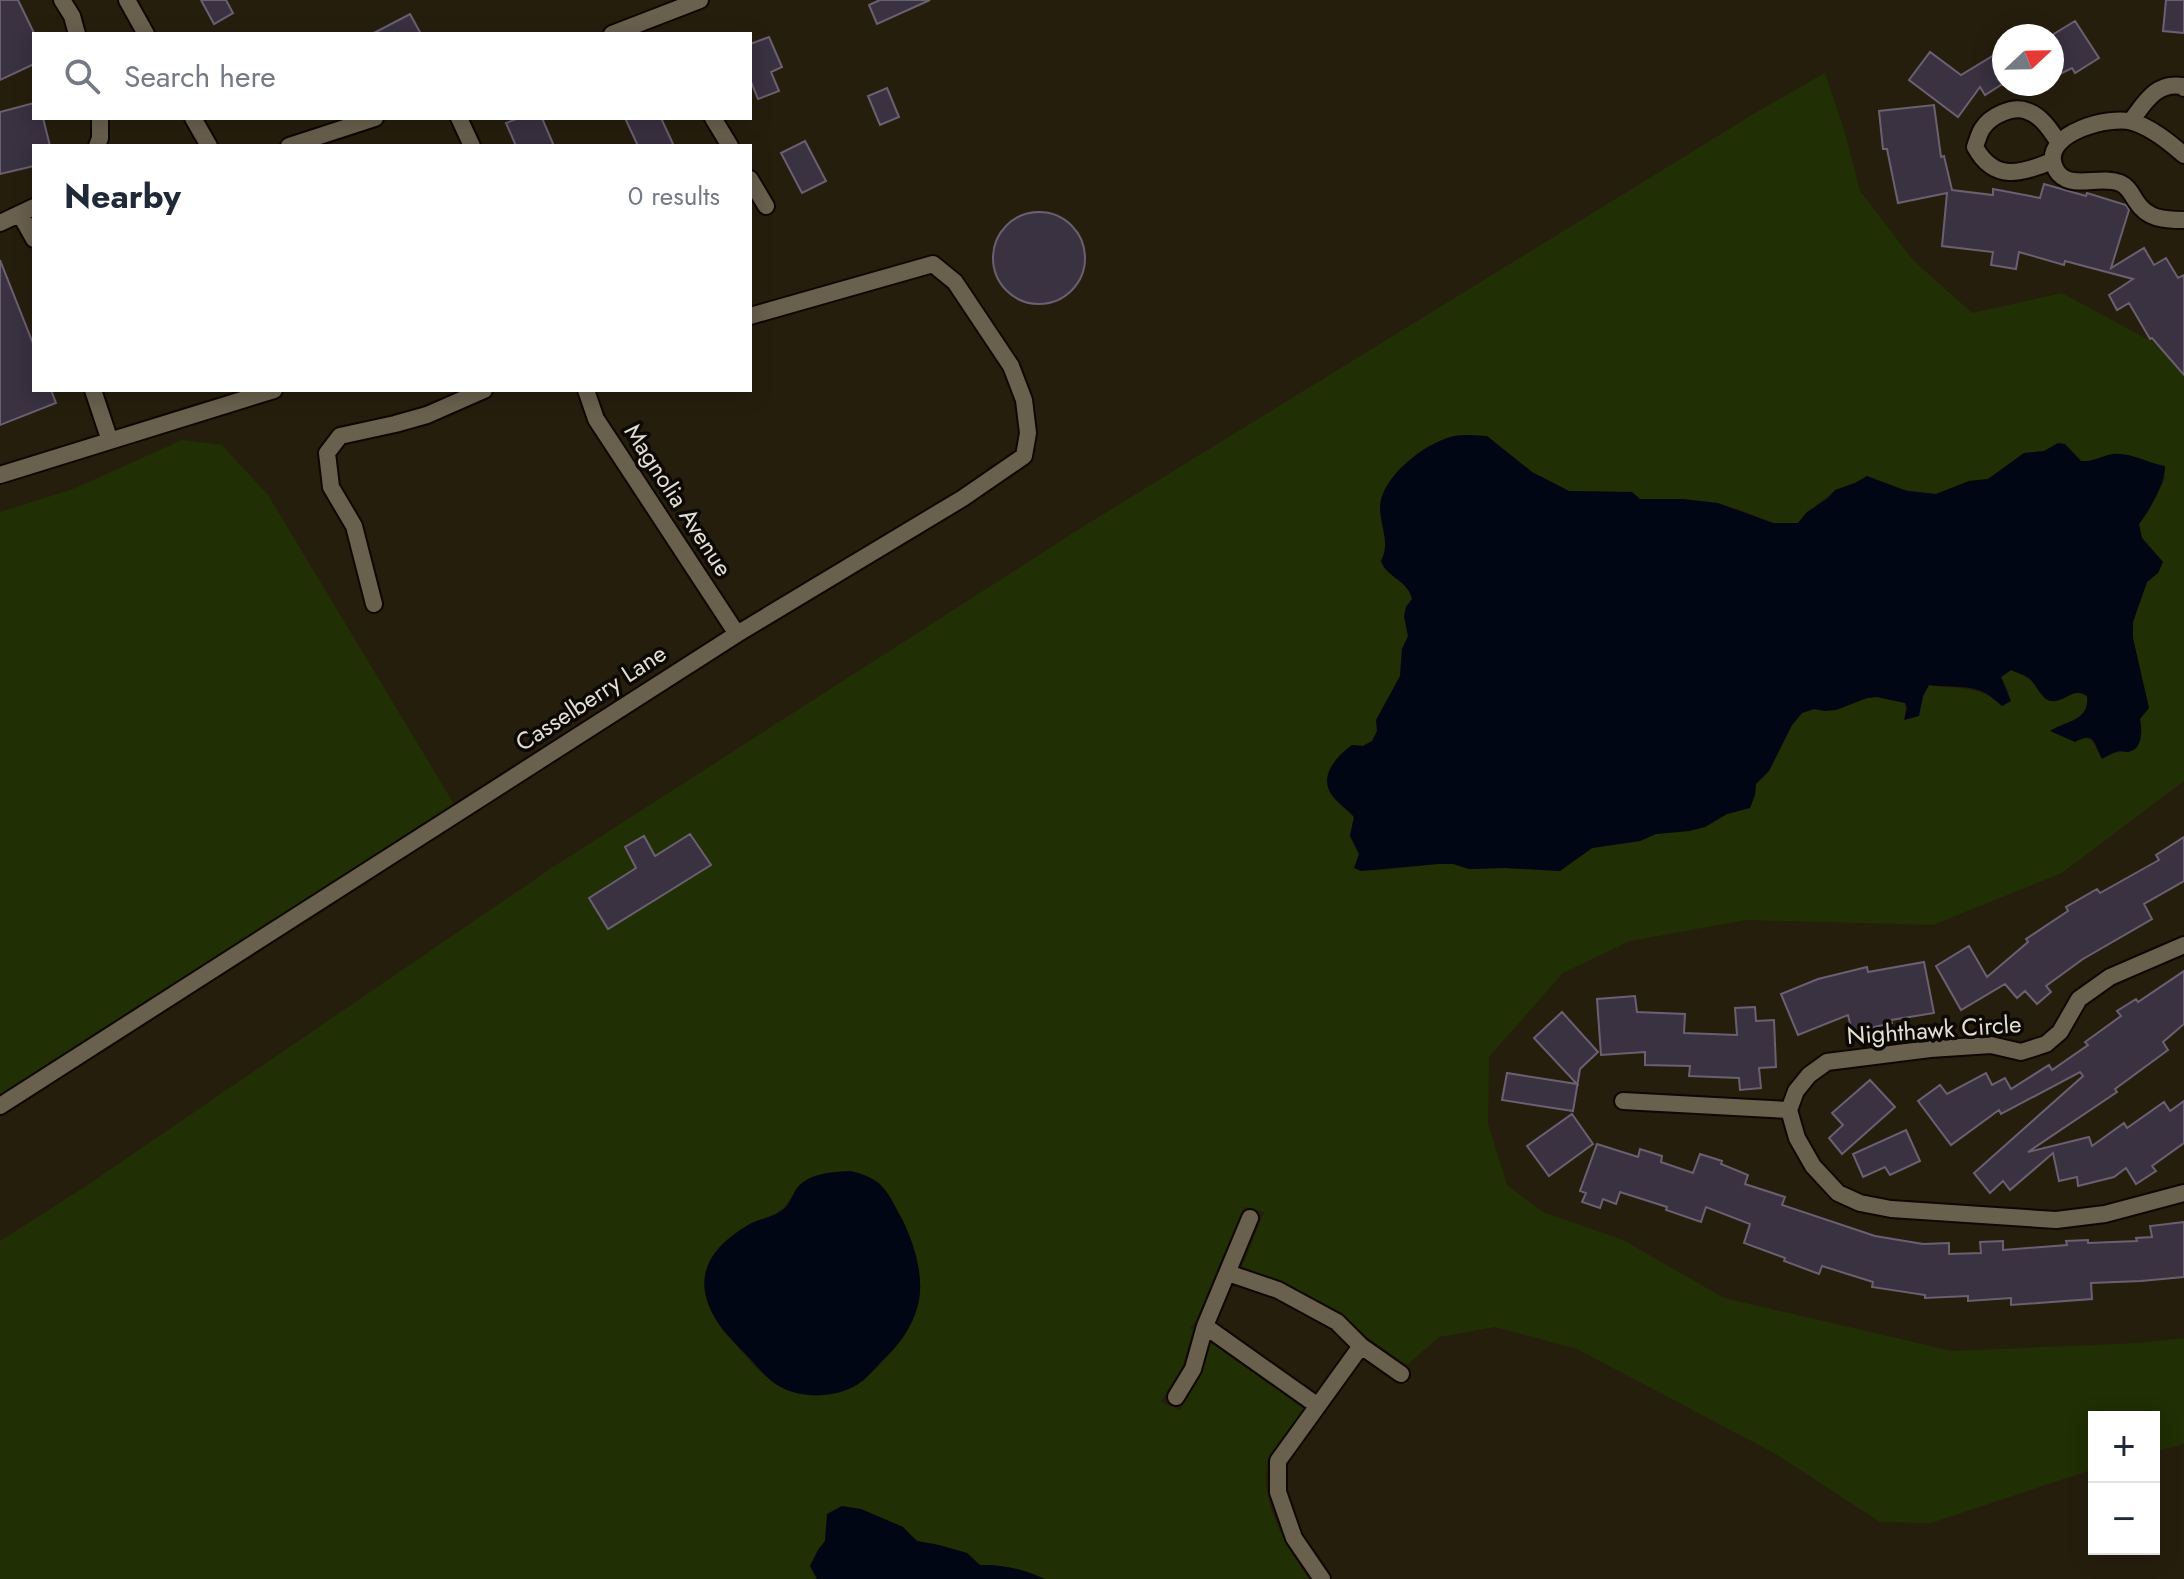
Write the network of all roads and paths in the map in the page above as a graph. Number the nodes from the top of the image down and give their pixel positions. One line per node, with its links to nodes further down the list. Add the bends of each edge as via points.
1 (62, 0): 5 (street)
2 (127, 0): 6 (street)
3 (700, 0): 4 (street)
4 (650, 28): 7 (street)
5 (76, 32)
6 (145, 32)
7 (625, 32)
8 (2184, 88): 14 (street, via 2170,84 2157,91)
9 (100, 120): 16 (street)
10 (194, 120): 17 (street)
11 (369, 120): 18 (street)
12 (460, 120): 19 (street)
13 (714, 120): 20 (street)
14 (2131, 121): 15 (street, via 2086,127); 21 (street)
15 (2059, 143): 22 (street); 22 (street, via 2025,109 1989,120 1975,147 1983,162 1999,171 2028,171)
16 (98, 144)
17 (208, 144)
18 (295, 144)
19 (471, 144)
20 (729, 144)
21 (2184, 155)
22 (2052, 161): 26 (street, via 2068,180 2120,183 2150,216)
23 (752, 182): 24 (street)
24 (766, 206)
25 (27, 211): 27 (street); 28 (street)
26 (2184, 220)
27 (0, 223)
28 (32, 231)
29 (752, 315): 37 (street, Casselberry Lane, via 933,264 955,282 1011,366 1024,400 1028,433 1024,456)
30 (94, 392): 34 (street)
31 (268, 392): 34 (street)
32 (479, 392): 36 (street, via 427,415 340,436 327,453 331,487 354,526)
33 (587, 392): 37 (street, Magnolia Avenue, via 596,419)
34 (110, 441): 35 (street)
35 (0, 475)
36 (374, 604)
37 (737, 634): 40 (street, Casselberry Lane)
38 (2184, 945): 41 (street, Nighthawk Circle, via 2110,977 2079,999 2060,1032 2046,1044 2021,1052 1991,1045 1827,1062 1796,1091)
39 (1623, 1101): 41 (street)
40 (0, 1106)
41 (1789, 1110): 42 (street, via 1813,1166 1838,1193 1860,1203 2056,1220 2105,1214)
42 (2184, 1193)
43 (1250, 1218): 44 (street)
44 (1228, 1273): 45 (street); 46 (street, via 1278,1290 1337,1322)
45 (1205, 1326): 48 (street, via 1193,1369); 49 (street)
46 (1361, 1346): 47 (street); 49 (street)
47 (1401, 1374)
48 (1176, 1397)
49 (1318, 1406): 50 (street, via 1278,1461 1278,1492 1294,1538)
50 (1322, 1579)

